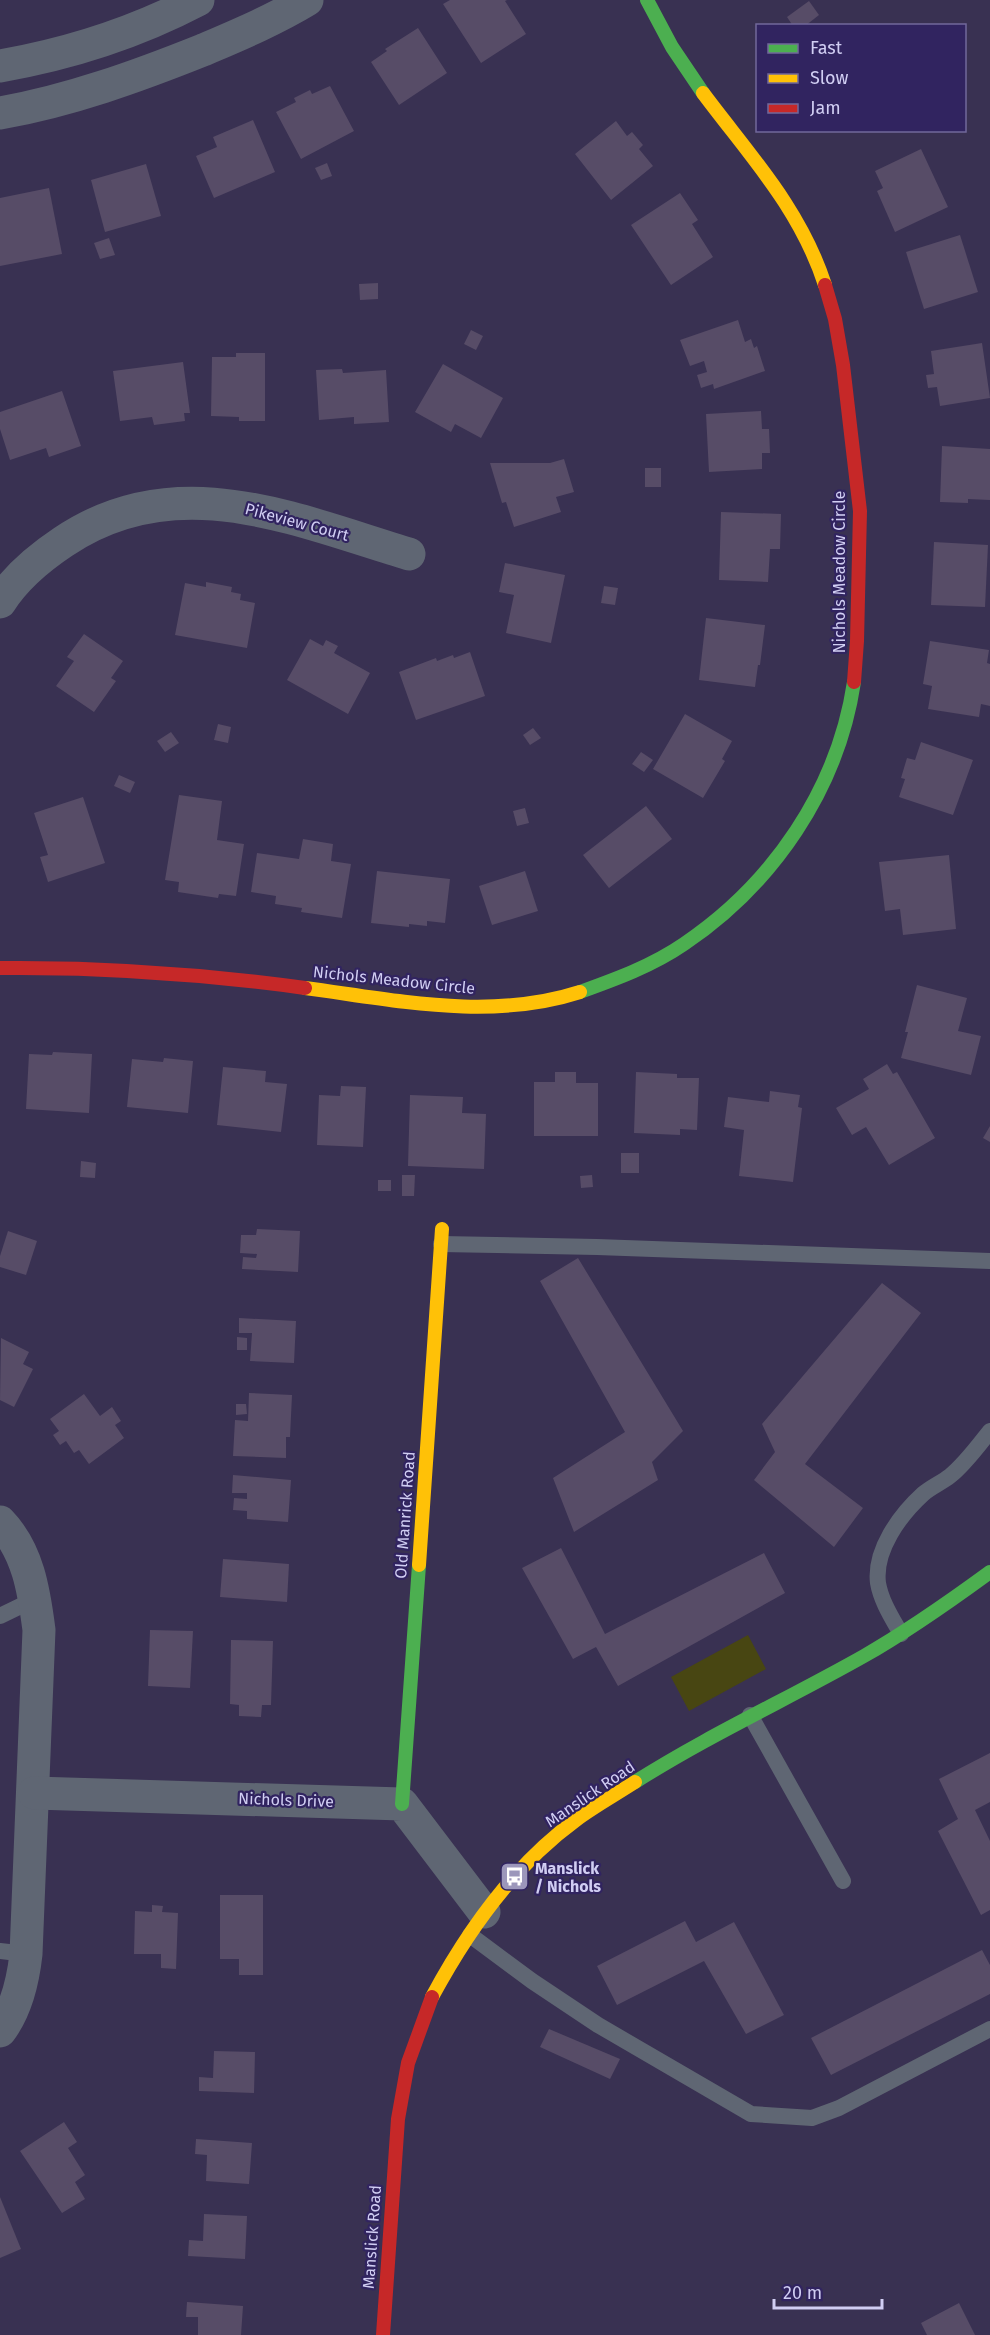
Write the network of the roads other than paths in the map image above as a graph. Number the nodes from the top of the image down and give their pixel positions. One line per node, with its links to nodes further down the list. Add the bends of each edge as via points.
1 (198, 0): 4 (street, via 105,41)
2 (307, 0): 5 (street, via 243,33 164,66 93,90)
3 (647, 0): 8 (street, Nichols Meadow Circle, via 701,91 765,170 801,225 823,278 845,372 860,516 858,646 849,711 831,767 807,817 776,863 736,906 687,945 632,975 576,994 518,1005 459,1007 213,977 72,967)
4 (0, 66)
5 (0, 113)
6 (409, 554): 7 (street, Pikeview Court, via 257,508 178,502 129,511 81,530 40,557)
7 (0, 602)
8 (0, 968)
9 (442, 1236): 10 (lane, via 597,1247); 19 (street, Old Manrick Road)
10 (990, 1262)
11 (990, 1431): 16 (lane, via 950,1476 924,1493 888,1538 878,1581)
12 (0, 1522): 14 (street, via 21,1549)
13 (990, 1572): 16 (street, Manslick Road)
14 (35, 1599): 15 (lane); 18 (street, via 39,1630)
15 (0, 1616)
16 (901, 1634): 17 (street, Manslick Road)
17 (750, 1715): 20 (lane); 21 (street, Manslick Road, via 577,1819 514,1877)
18 (34, 1792): 19 (street, Nichols Drive); 22 (street, via 27,1881)
19 (402, 1804): 21 (street)
20 (843, 1881)
21 (477, 1923): 23 (lane, via 532,1981 598,2025 751,2114 812,2118 839,2108); 25 (street, Manslick Road, via 432,1996 408,2063 398,2118)
22 (13, 1953): 24 (street, via 16,1999)
23 (990, 2029)
24 (0, 2031)
25 (383, 2335)

